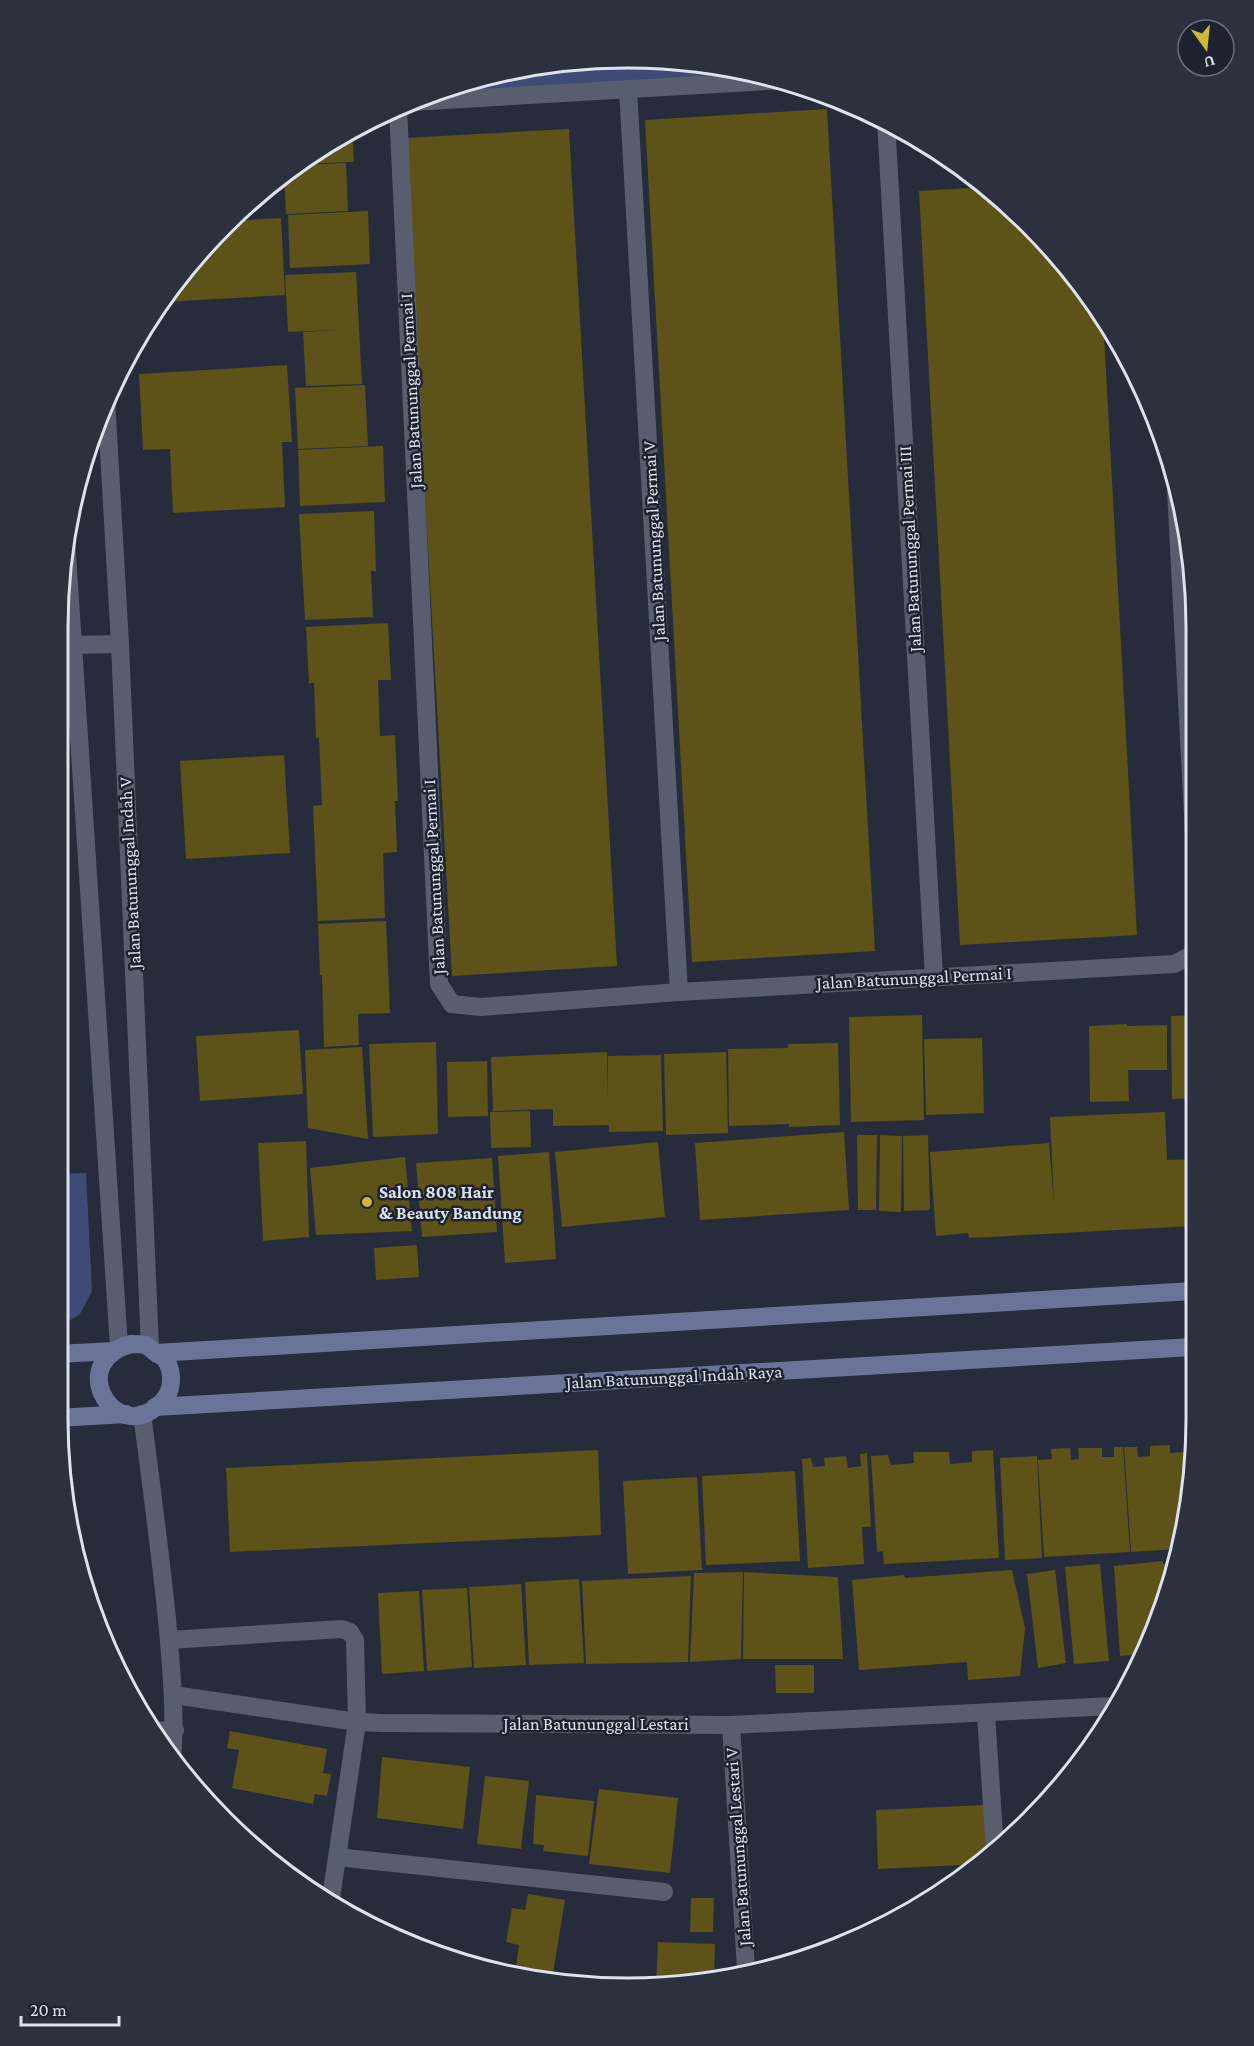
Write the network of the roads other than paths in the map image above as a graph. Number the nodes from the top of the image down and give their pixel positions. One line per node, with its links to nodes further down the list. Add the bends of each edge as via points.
1 (741, 79): 2 (street)
2 (628, 89): 3 (street); 14 (street, Jalan Batununggal Permai V)
3 (438, 100)
4 (398, 117): 14 (street, Jalan Batununggal Permai I, via 439,984 452,1004 481,1007)
5 (887, 132): 13 (street, Jalan Batununggal Permai III)
6 (107, 420): 9 (street, Jalan Batununggal Indah V)
7 (1178, 531): 11 (street)
8 (69, 588): 10 (street)
9 (120, 644): 10 (street); 18 (street, Jalan Batununggal Indah V)
10 (73, 645): 17 (street)
11 (1186, 681)
12 (1186, 958): 13 (street, Jalan Batununggal Permai I, via 1174,964)
13 (934, 977): 14 (street, Jalan Batununggal Permai I)
14 (679, 992)
15 (1186, 1292): 18 (street)
16 (1186, 1347): 20 (street, Jalan Batununggal Indah Raya)
17 (117, 1349): 18 (street, via 131,1344); 19 (street); 20 (street, via 102,1365 100,1389 114,1410)
18 (153, 1350): 20 (street, via 165,1359 171,1383 161,1405)
19 (68, 1353)
20 (141, 1412): 21 (street, Jalan Batununggal Indah Raya); 22 (street)
21 (68, 1417)
22 (169, 1640): 23 (street); 26 (street, via 342,1629 350,1632 355,1640)
23 (174, 1695): 26 (street, Jalan Batununggal Lestari); 28 (street)
24 (1107, 1706): 25 (street, Jalan Batununggal Lestari)
25 (986, 1714): 27 (street, Jalan Batununggal Lestari); 31 (street)
26 (357, 1722): 27 (street, Jalan Batununggal Lestari); 32 (street)
27 (731, 1725): 35 (street, Jalan Batununggal Lestari V)
28 (175, 1730): 29 (street); 30 (street)
29 (162, 1731)
30 (173, 1746)
31 (994, 1841)
32 (337, 1857): 33 (street); 34 (street)
33 (664, 1892)
34 (332, 1894)
35 (746, 1966)

